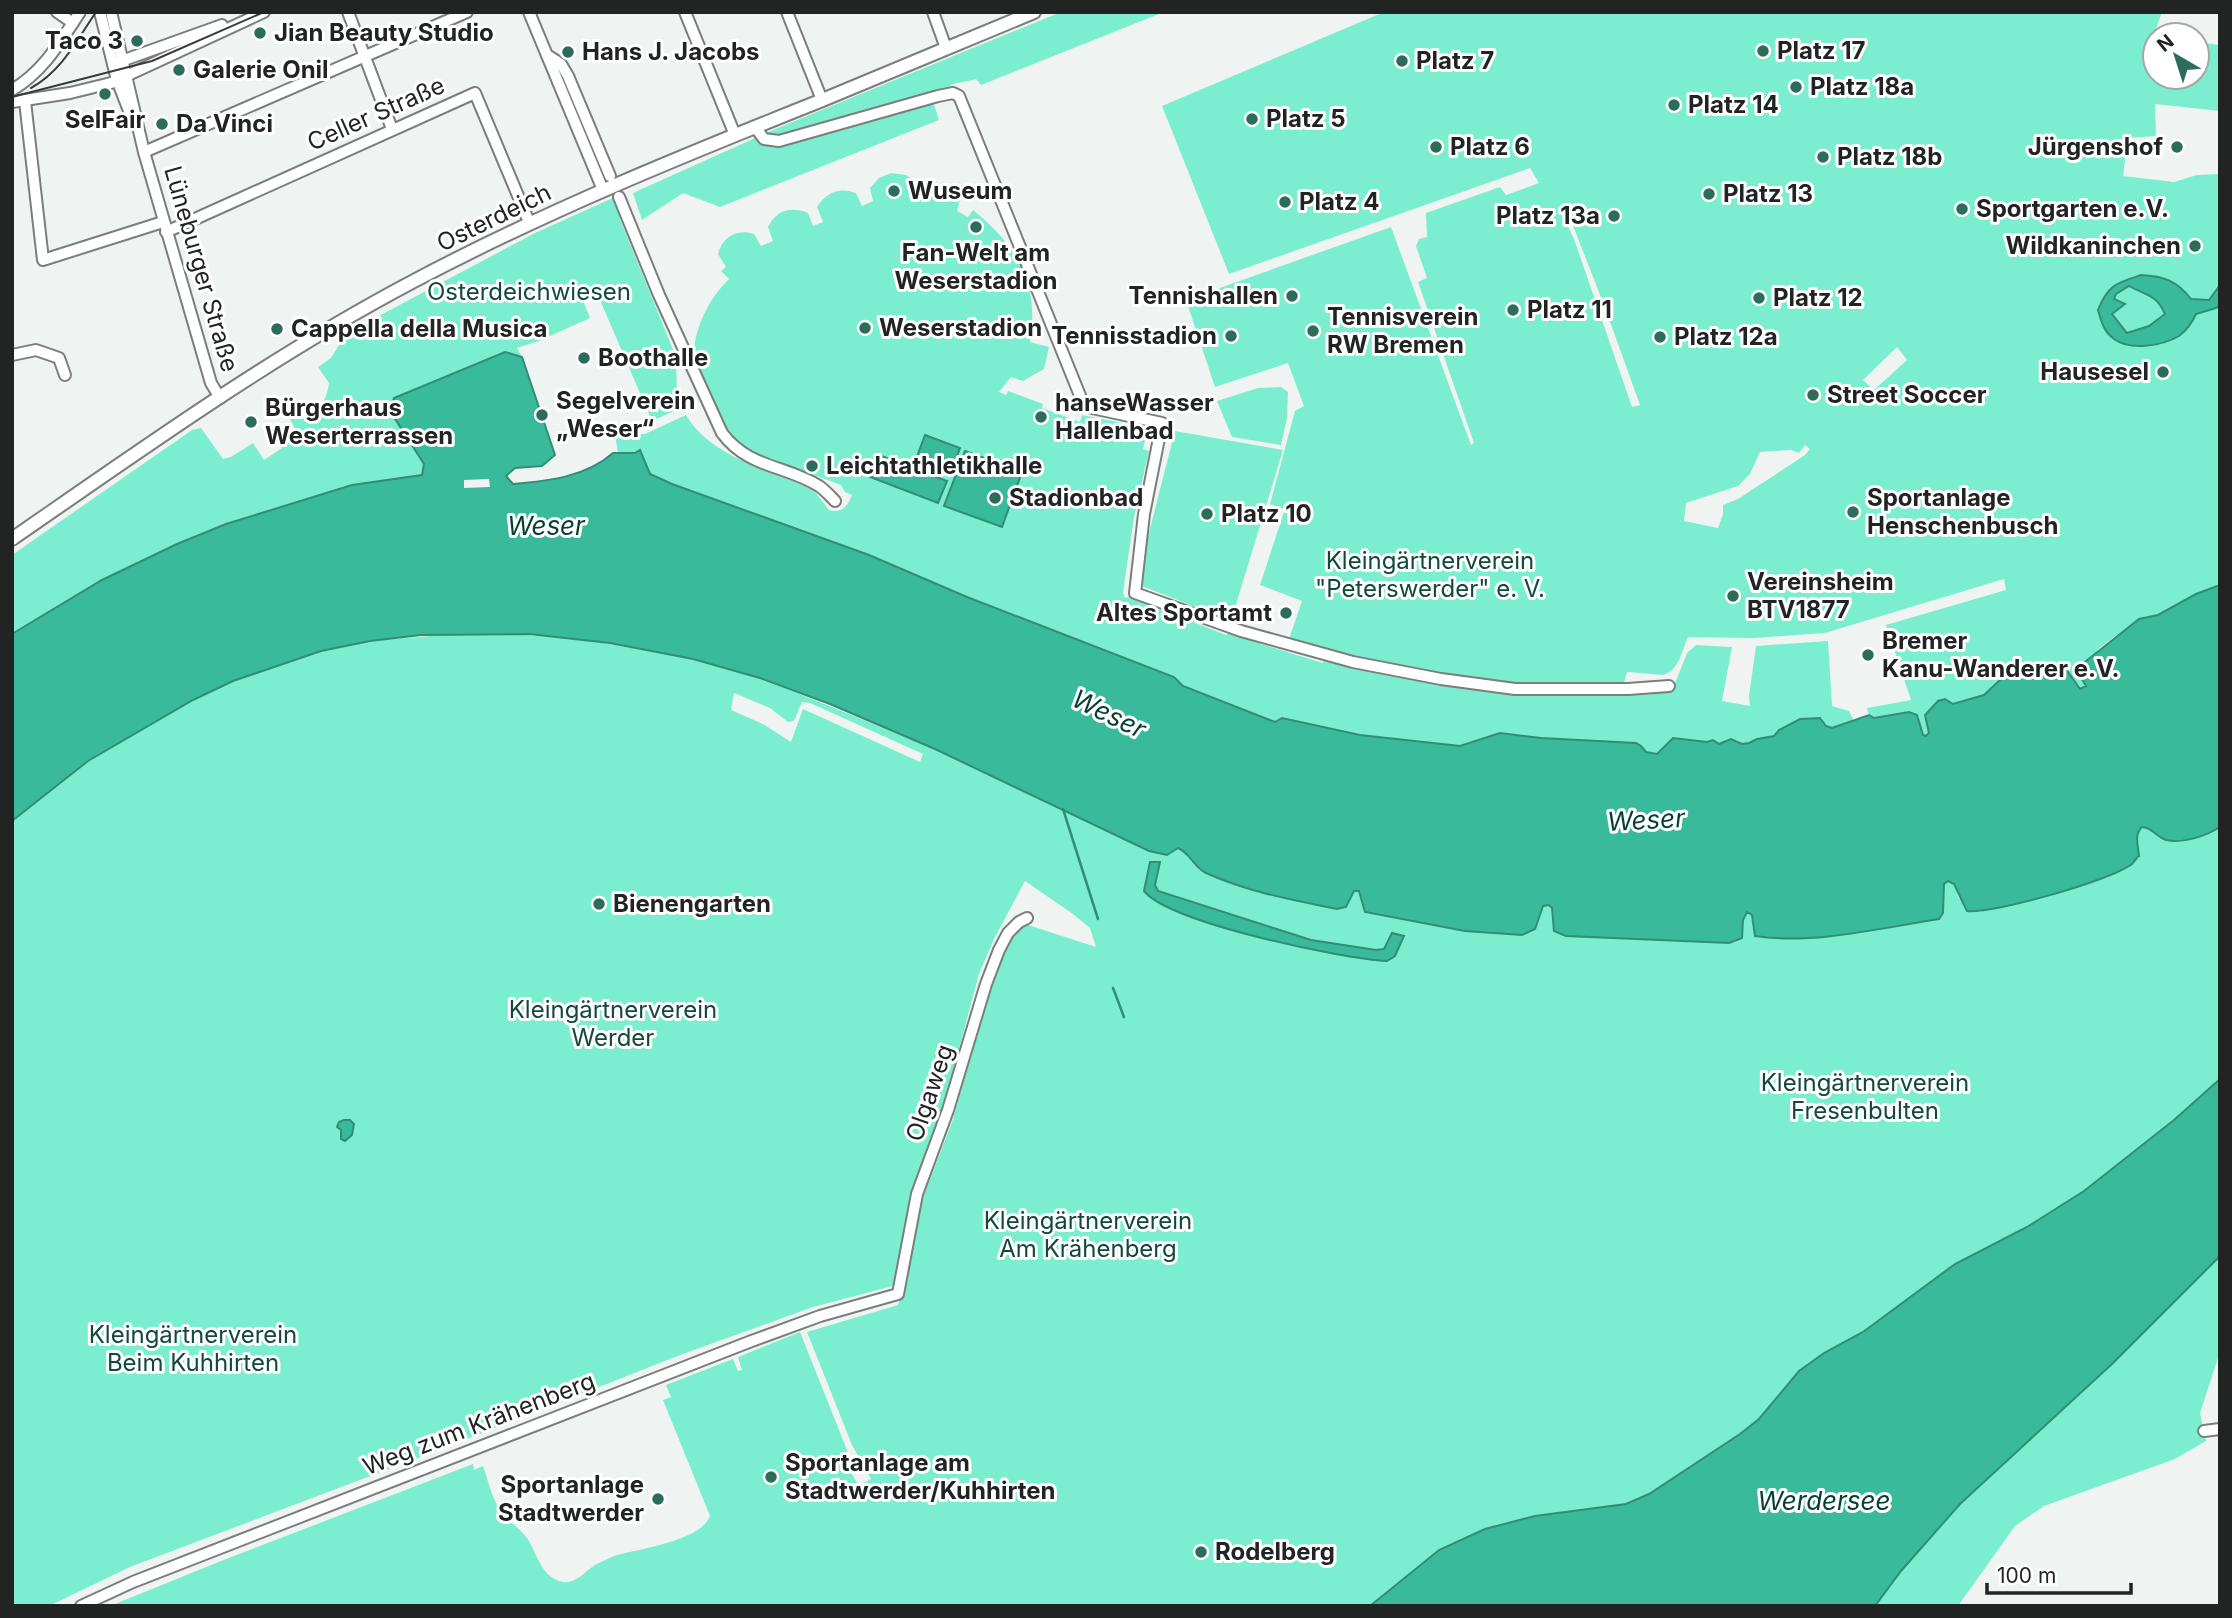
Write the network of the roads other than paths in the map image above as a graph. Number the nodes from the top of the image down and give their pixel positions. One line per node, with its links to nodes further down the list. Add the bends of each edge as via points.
1 (57, 12): 14 (street)
2 (80, 12): 14 (street)
3 (100, 12): 18 (street, Lüneburger Straße)
4 (111, 12): 18 (street, Lüneburger Straße)
5 (253, 12): 18 (street)
6 (264, 12): 19 (street)
7 (348, 12): 16 (street)
8 (467, 12): 16 (street)
9 (529, 12): 17 (street)
10 (685, 12): 26 (street)
11 (787, 12): 21 (street)
12 (933, 12): 15 (street)
13 (1034, 12): 15 (main road, Osterdeich)
14 (73, 23): 20 (street, via 46,61)
15 (946, 48): 21 (main road, Osterdeich)
16 (364, 55): 25 (street); 27 (street)
17 (547, 55): 28 (street, via 561,64 568,76); 29 (street)
18 (119, 62): 19 (street, Lüneburger Straße)
19 (122, 78): 22 (street); 27 (street, Lüneburger Straße)
20 (12, 90)
21 (822, 100): 24 (main road, Osterdeich)
22 (25, 101): 23 (street); 32 (street, Celler Straße, via 43,260)
23 (12, 102)
24 (755, 127): 26 (main road, Osterdeich); 38 (street, via 764,139 779,141 939,96 959,96 1083,403 1162,423 1144,514 1135,593 1241,631 1353,662 1441,679 1515,689)
25 (392, 130): 31 (street, Celler Straße, via 475,93); 32 (street, Celler Straße)
26 (735, 135): 29 (main road, Osterdeich)
27 (144, 152): 32 (street, Lüneburger Straße)
28 (610, 176)
29 (603, 190): 31 (main road, Osterdeich)
30 (619, 197): 36 (street, via 729,443 747,457 819,486)
31 (529, 222): 35 (main road, Osterdeich, via 410,283)
32 (165, 227): 35 (street, Lüneburger Straße, via 211,383)
33 (12, 355): 34 (street, via 36,350 59,358)
34 (65, 375)
35 (220, 398): 37 (main road, Osterdeich)
36 (835, 501)
37 (12, 539)
38 (1669, 686)
39 (1027, 918): 40 (street, Olgaweg, via 1008,933 986,984 917,1194)
40 (898, 1294): 43 (street, Weg zum Krähenberg, via 749,1342)
41 (2220, 1429): 42 (street)
42 (2204, 1431)
43 (81, 1606)

